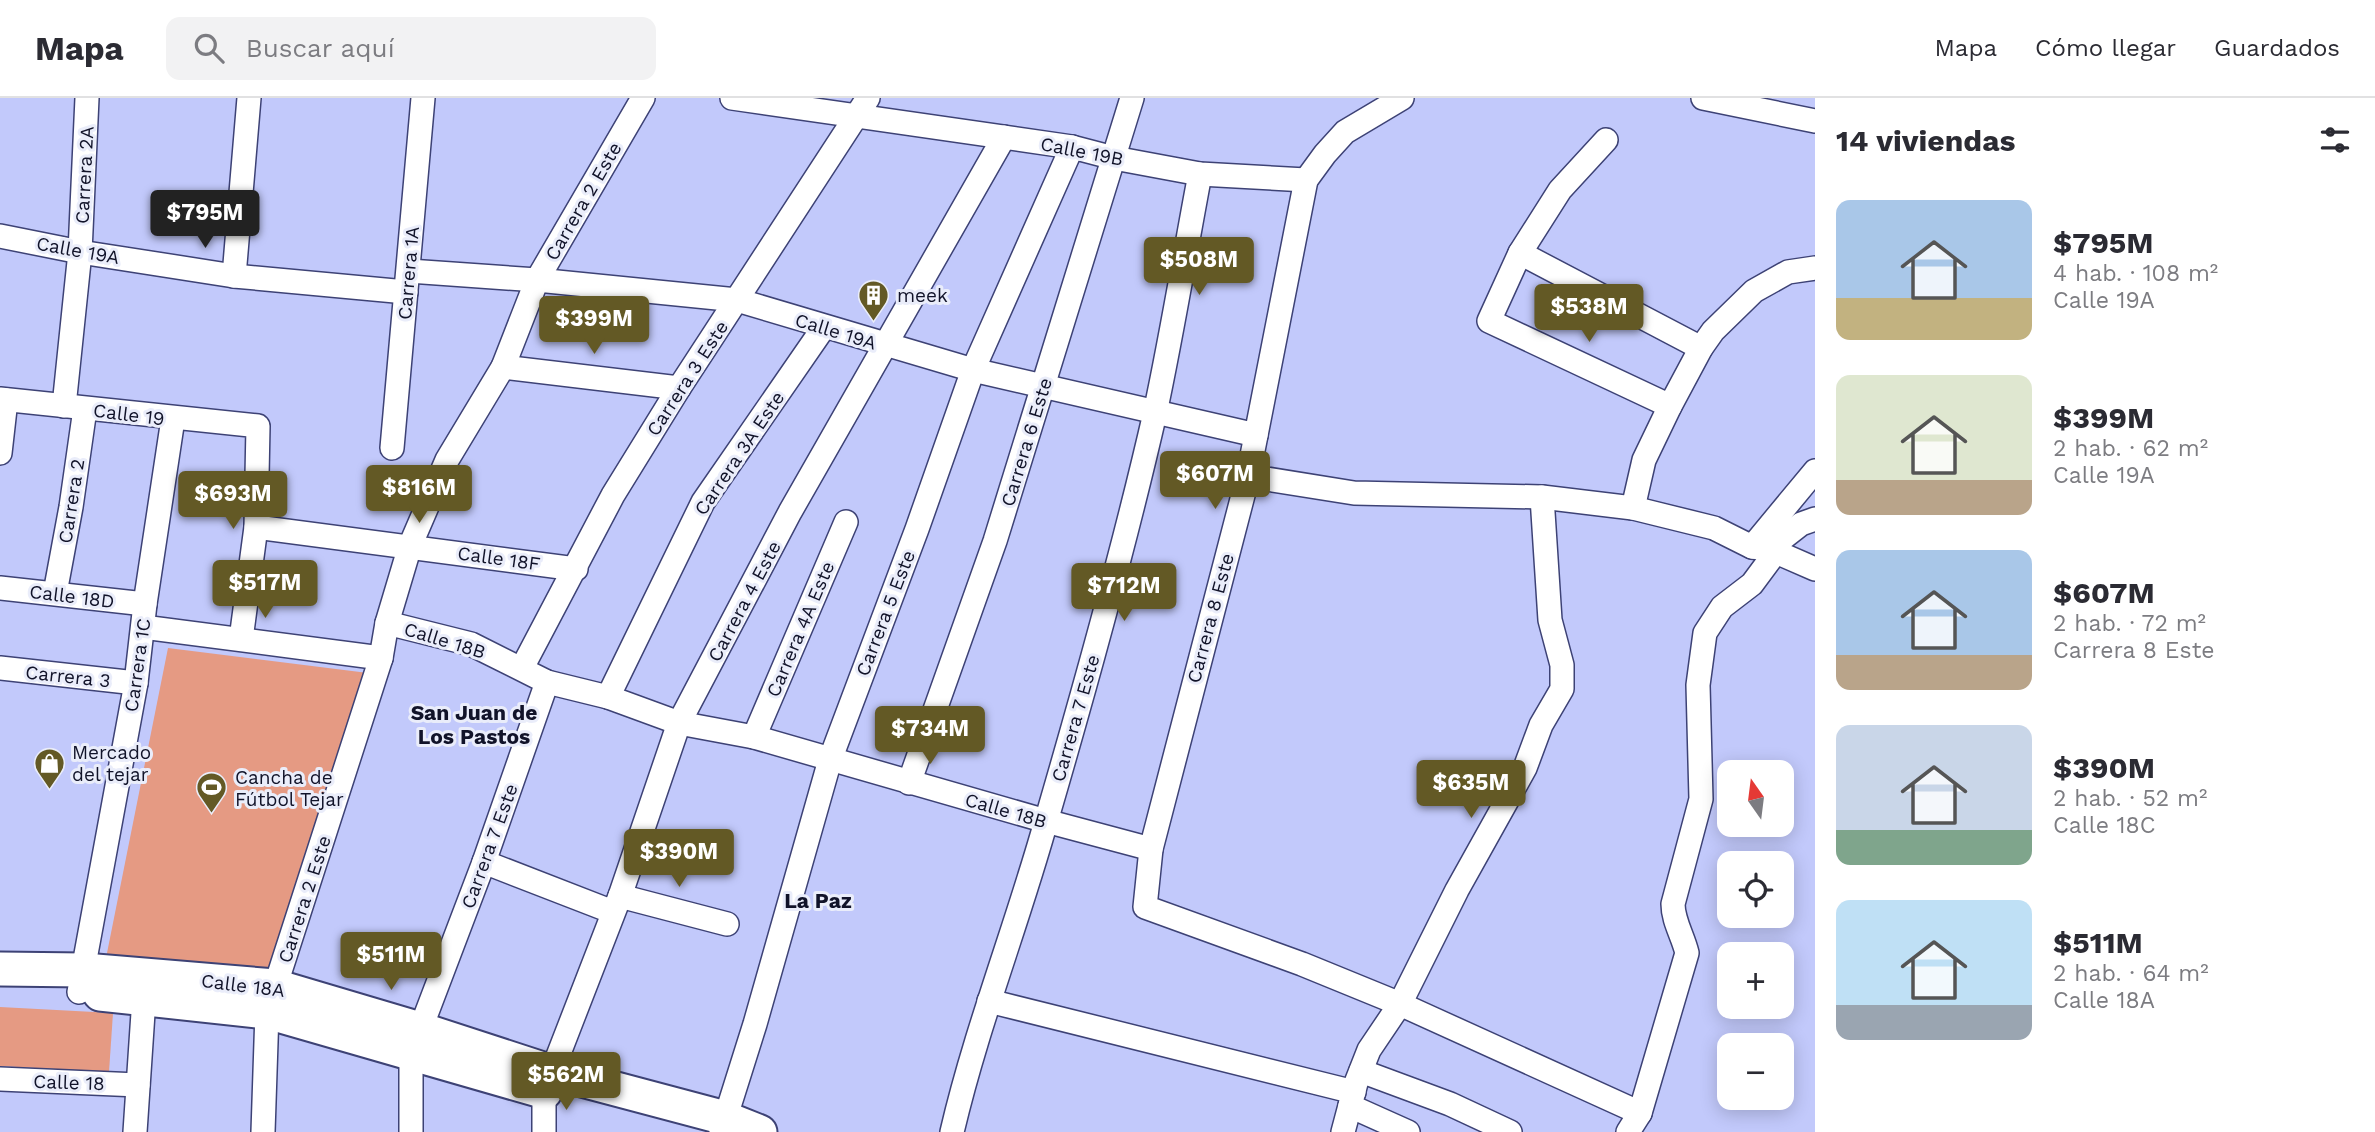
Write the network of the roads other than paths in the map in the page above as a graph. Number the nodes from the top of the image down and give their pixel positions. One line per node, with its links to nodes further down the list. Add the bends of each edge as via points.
1 (87, 98): 18 (street, Carrera 2A)
2 (249, 98): 21 (street)
3 (423, 98): 23 (street, Carrera 1A)
4 (643, 98): 22 (street, Carrera 2 Este)
5 (732, 98): 9 (street, Calle 19B)
6 (1132, 98): 14 (street, Carrera 6 Este)
7 (1402, 98): 16 (street, via 1345,132)
8 (1703, 98): 10 (street)
9 (863, 107): 11 (street, Calle 19B); 24 (street, Carrera 3 Este)
10 (1815, 121)
11 (1004, 137): 13 (street, Calle 19B); 26 (street, Carrera 4 Este)
12 (1606, 140): 19 (street, via 1560,190)
13 (1072, 147): 14 (street, Calle 19B); 29 (street, Carrera 5 Este)
14 (1114, 158): 15 (street, Calle 19B); 30 (street, Carrera 6 Este)
15 (1200, 174): 16 (street, Calle 19B); 35 (street, Carrera 7 Este)
16 (1306, 180): 37 (street, Carrera 8 Este)
17 (0, 236): 18 (street, Calle 19A)
18 (80, 252): 21 (street, Calle 19A); 34 (street, Carrera 2)
19 (1520, 253): 27 (street); 33 (street, via 1489,321)
20 (1815, 268): 27 (street, via 1788,272 1754,291)
21 (234, 276): 23 (street, Calle 19A)
22 (537, 280): 23 (street, Calle 19A); 24 (street, Calle 19A); 28 (street, Carrera 2 Este)
23 (408, 281): 38 (street, Carrera 1A)
24 (737, 300): 25 (street, Calle 19A); 31 (street, Carrera 3 Este)
25 (824, 327): 26 (street, Calle 19A); 61 (street, Carrera 3A Este, via 703,502)
26 (886, 346): 29 (street, Calle 19A); 62 (street, Carrera 4 Este, via 790,512)
27 (1701, 348): 33 (street)
28 (503, 367): 31 (street); 47 (street, Carrera 2 Este, via 447,460)
29 (973, 370): 30 (street, Calle 19A); 64 (street, Carrera 5 Este)
30 (1043, 387): 35 (street, Calle 19A); 65 (street, Carrera 6 Este, via 995,541)
31 (679, 388): 49 (street, Carrera 3 Este, via 613,495)
32 (3, 400): 34 (street, Calle 19); 39 (street)
33 (1670, 406): 43 (street, via 1644,460)
34 (74, 407): 36 (street, Calle 19); 52 (street, Carrera 2, via 71,507)
35 (1155, 412): 37 (street, Calle 19A); 66 (street, Carrera 7 Este)
36 (173, 419): 46 (street, Calle 19, via 258,426); 53 (street, Carrera 1C)
37 (1256, 435): 41 (street, Carrera 8 Este)
38 (392, 448)
39 (0, 453)
40 (1815, 471): 48 (street)
41 (1248, 476): 42 (street, via 1354,493); 67 (street, Carrera 8 Este)
42 (1542, 497): 43 (street); 77 (street, via 1550,620 1562,665 1562,689)
43 (1633, 508): 48 (street, via 1714,528)
44 (1815, 519): 48 (street)
45 (846, 522): 63 (street, Carrera 4A Este)
46 (256, 527): 47 (street, Calle 18F); 55 (street)
47 (410, 546): 49 (street, Calle 18F); 54 (street, Carrera 2 Este)
48 (1766, 549): 50 (street); 83 (street, via 1752,584 1722,607 1705,633 1698,685 1701,799 1673,904 1687,953)
49 (576, 569): 58 (street, Carrera 3 Este)
50 (1815, 569)
51 (0, 588): 52 (street, Calle 18D)
52 (55, 593): 53 (street, Calle 18D)
53 (144, 616): 55 (street, Calle 18B); 60 (street, Carrera 1C)
54 (387, 623): 56 (street, Carrera 2 Este); 58 (street, Calle 18B, via 471,644)
55 (241, 639): 56 (street, Calle 18B)
56 (381, 658): 75 (street, Carrera 2 Este)
57 (0, 668): 60 (street, Carrera 3)
58 (523, 668): 59 (street, Calle 18B)
59 (547, 682): 61 (street, Calle 18B); 68 (street, Carrera 7 Este)
60 (136, 683): 72 (street, Carrera 1C)
61 (608, 697): 62 (street, Calle 18B)
62 (680, 723): 63 (street, Calle 18B); 69 (street, Carrera 4 Este)
63 (754, 737): 64 (street, Calle 18B)
64 (830, 760): 65 (street, Calle 18B); 84 (street, Carrera 5 Este)
65 (909, 783): 66 (street, Calle 18B)
66 (1046, 821): 67 (street, Calle 18B); 76 (street, Carrera 7 Este)
67 (1151, 849): 77 (street, via 1145,907)
68 (484, 862): 69 (street); 78 (street, Carrera 7 Este)
69 (616, 904): 70 (street); 80 (street, Carrera 4 Este)
70 (727, 924)
71 (0, 969): 72 (main road, Calle 18A)
72 (82, 981): 73 (main road, Calle 18A); 74 (main road, Calle 18A); 75 (main road, Calle 18A)
73 (0, 991)
74 (144, 998): 75 (main road, Calle 18A); 81 (street)
75 (271, 999): 78 (main road, Calle 18A); 86 (street)
76 (989, 1001): 82 (street); 91 (street, Carrera 7 Este)
77 (1400, 1004): 82 (street, via 1369,1050); 83 (street)
78 (416, 1041): 80 (main road, Calle 18A); 87 (street, Carrera 7 Este)
79 (0, 1079): 81 (street, Calle 18)
80 (548, 1082): 84 (main road, Calle 18A); 88 (street); 89 (main road, Calle 18A)
81 (138, 1085): 85 (street)
82 (1355, 1090): 92 (street); 93 (street); 94 (street, via 1450,1104)
83 (1634, 1123)
84 (723, 1125): 90 (main road, Calle 18A)
85 (135, 1132)
86 (263, 1132)
87 (411, 1132)
88 (544, 1132)
89 (689, 1132)
90 (760, 1132)
91 (953, 1132)
92 (1343, 1132)
93 (1408, 1132)
94 (1510, 1132)

